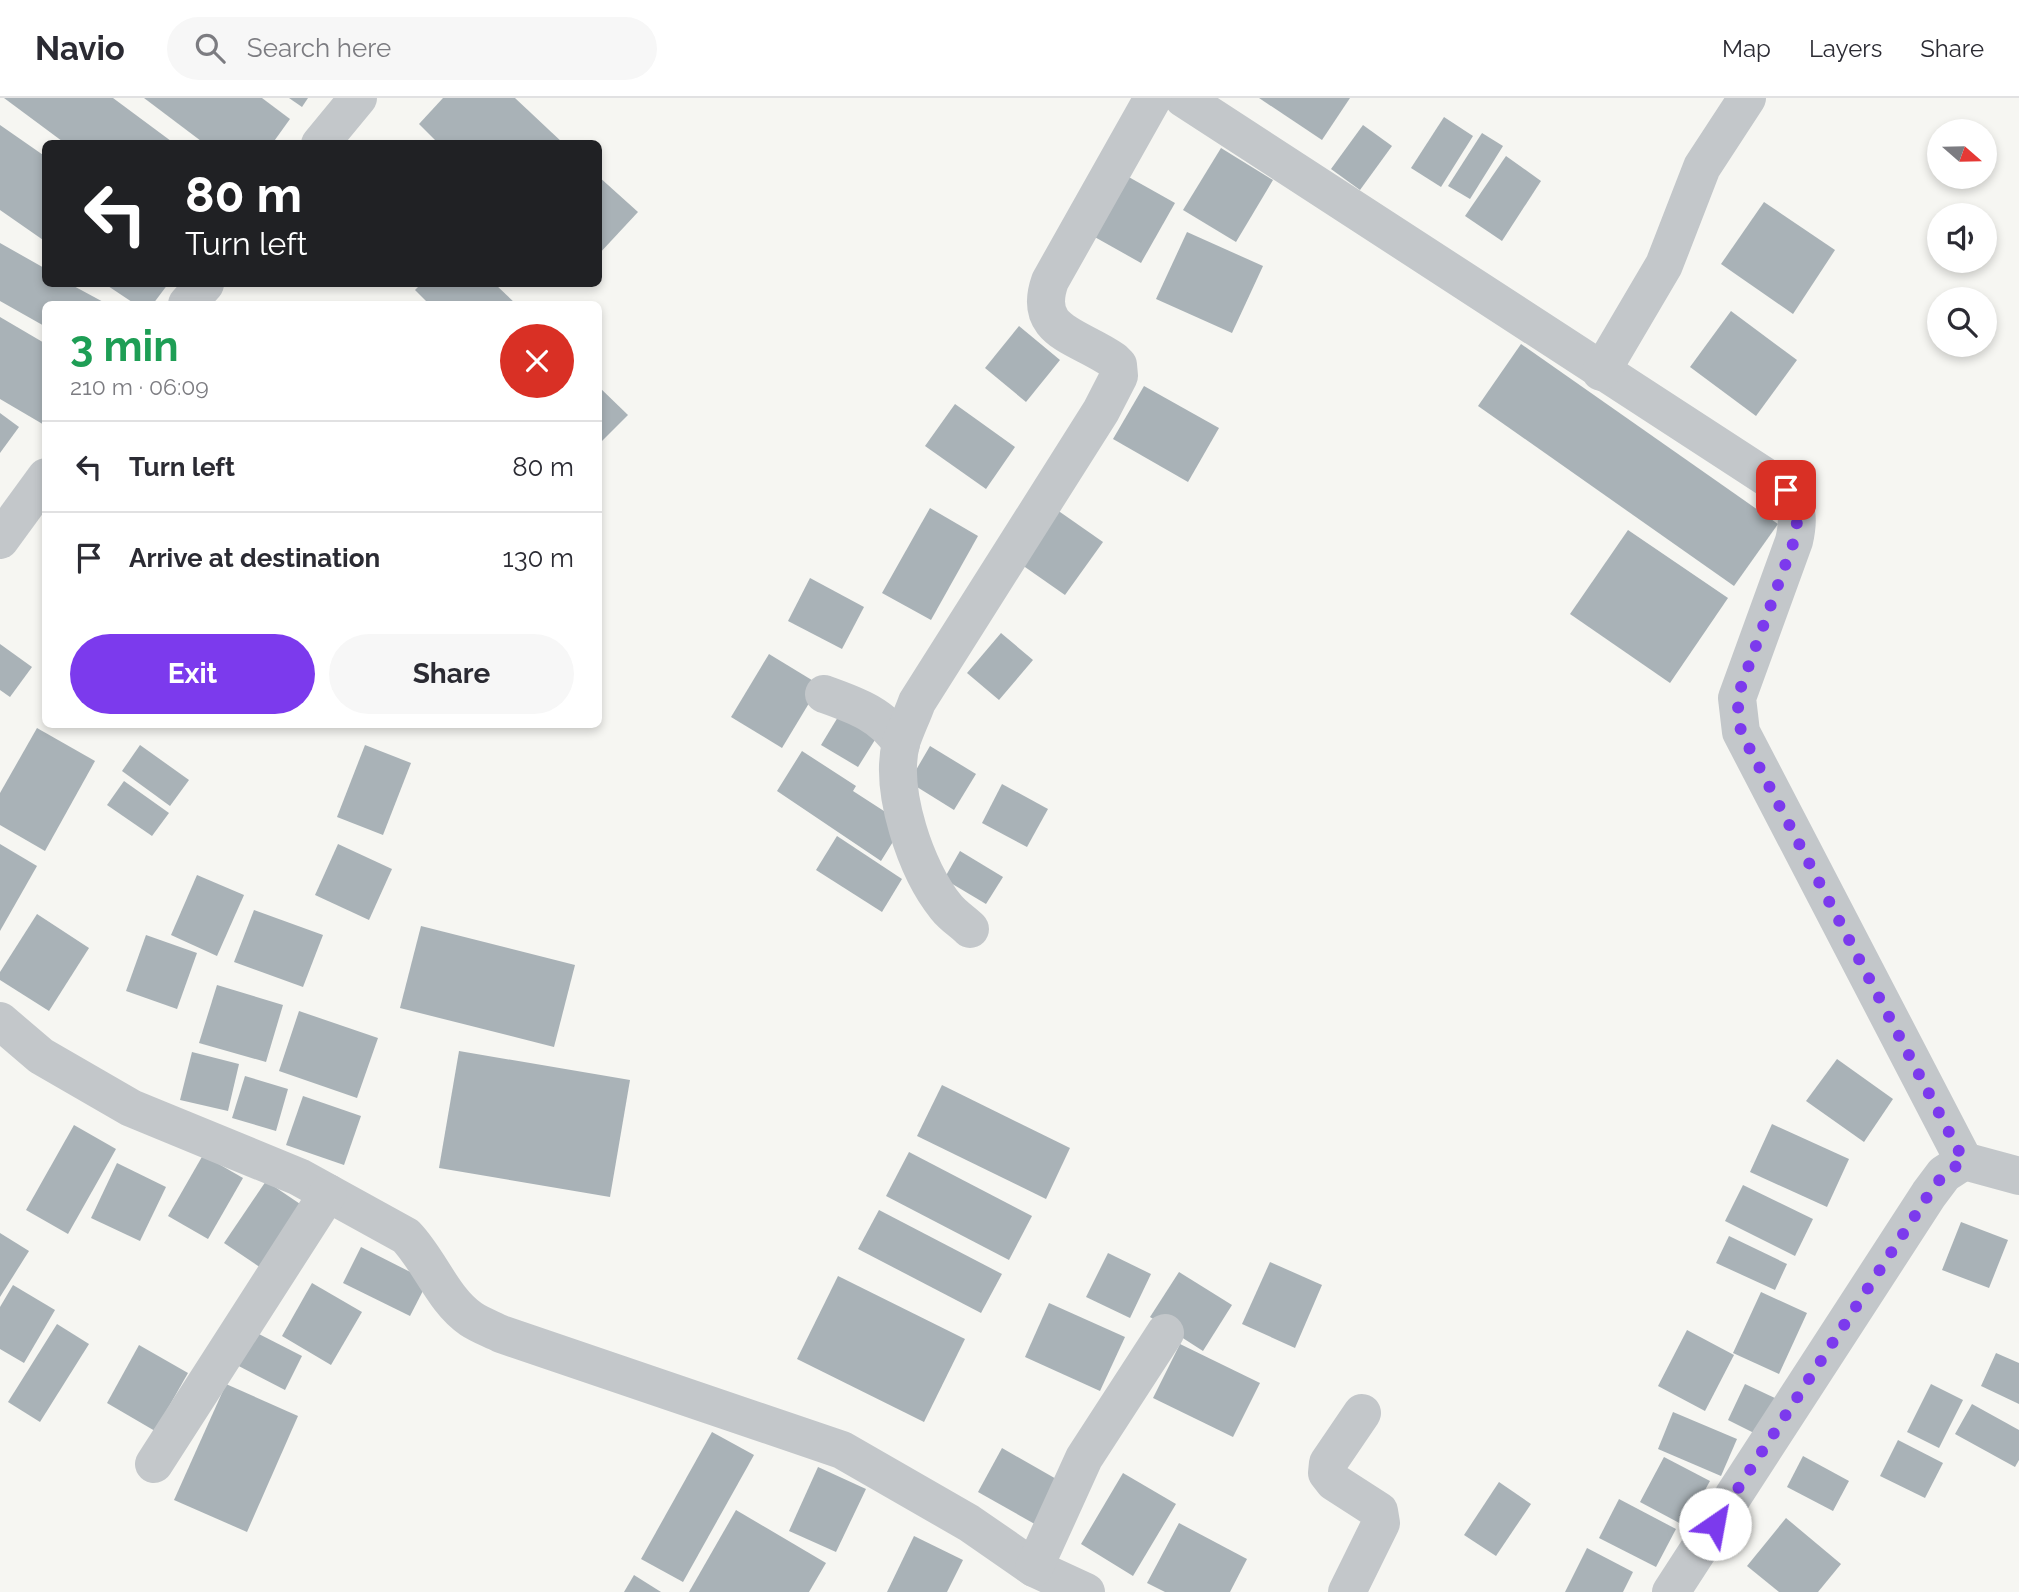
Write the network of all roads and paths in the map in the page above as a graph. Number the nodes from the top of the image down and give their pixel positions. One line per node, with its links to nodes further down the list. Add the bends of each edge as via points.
1 (358, 98): 5 (street)
2 (1153, 98): 12 (street, via 1044,298 1051,323 1113,360 1119,376 917,702)
3 (1182, 98): 8 (street)
4 (1747, 98): 8 (street, via 1702,167 1664,265)
5 (323, 140)
6 (202, 287): 7 (street)
7 (190, 301)
8 (1601, 372): 15 (street, via 1767,476 1786,490 1796,505 1794,541 1737,698 1741,732)
9 (42, 482): 10 (street)
10 (0, 540)
11 (824, 694): 12 (street, via 876,716)
12 (901, 744): 13 (street, via 898,780 908,828 932,887)
13 (970, 929)
14 (0, 1021): 17 (street, via 41,1056 131,1108)
15 (1964, 1161): 16 (street); 24 (street, via 1944,1174 1929,1194)
16 (2019, 1176)
17 (328, 1193): 20 (street); 21 (street, via 406,1237 471,1319 501,1334 842,1450 969,1523)
18 (1165, 1333): 21 (street, via 1084,1458)
19 (1362, 1413): 23 (street, via 1328,1463 1327,1474 1379,1511 1381,1523)
20 (154, 1464)
21 (1034, 1568): 22 (street)
22 (1086, 1592)
23 (1347, 1592)
24 (1671, 1592)

